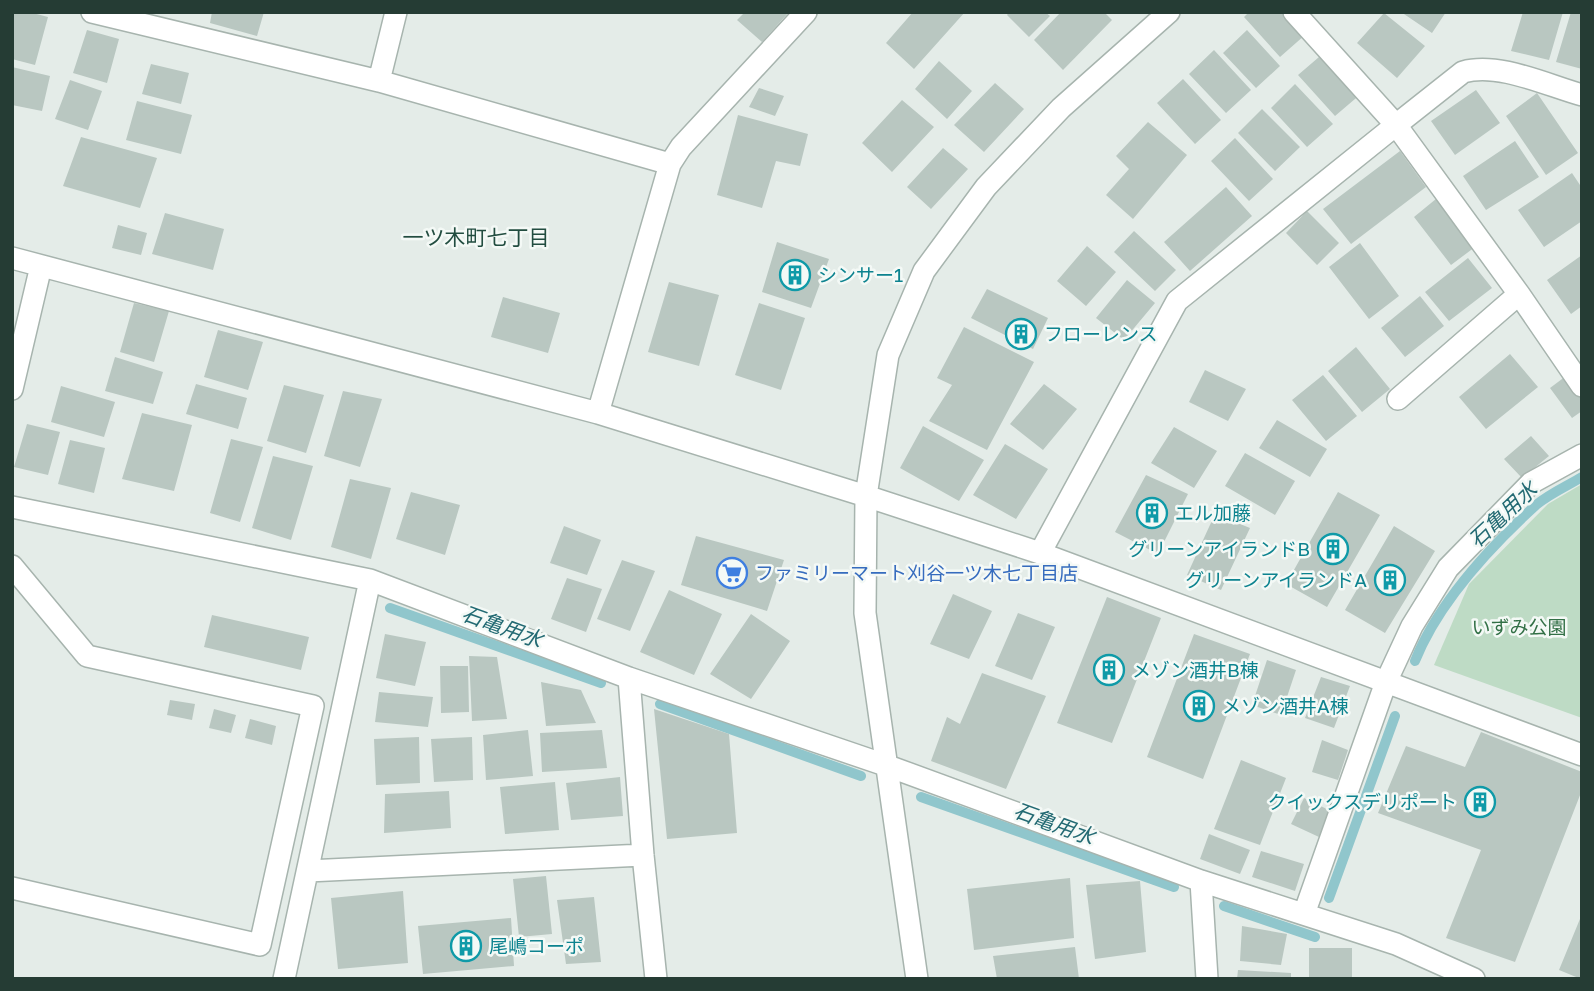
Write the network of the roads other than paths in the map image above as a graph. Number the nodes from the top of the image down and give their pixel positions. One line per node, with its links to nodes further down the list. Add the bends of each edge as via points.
1 (92, 12): 6 (street)
2 (396, 12): 7 (street)
3 (806, 12): 10 (street)
4 (1169, 12): 19 (street, via 1061,108 986,187 924,271 888,355)
5 (1294, 12): 9 (street)
6 (167, 21): 7 (street)
7 (379, 81): 10 (street)
8 (1582, 95): 9 (street, via 1491,68 1475,68 1462,72)
9 (1396, 125): 13 (street); 21 (street, via 1177,301)
10 (670, 164): 17 (street)
11 (12, 258): 12 (street)
12 (41, 266): 15 (street); 17 (street)
13 (1519, 294): 14 (street); 16 (street)
14 (1582, 386)
15 (12, 389)
16 (1398, 399)
17 (598, 412): 19 (street)
18 (1582, 455): 25 (street, via 1531,483 1448,568)
19 (866, 496): 21 (street); 27 (street, via 865,613)
20 (12, 507): 23 (street)
21 (1040, 554): 25 (street)
22 (12, 566): 31 (street, via 87,656 313,706 260,945)
23 (370, 580): 24 (street); 29 (street)
24 (629, 678): 27 (street); 28 (street)
25 (1385, 682): 26 (street); 32 (street)
26 (1582, 755)
27 (888, 766): 30 (street); 35 (street)
28 (643, 855): 29 (street); 34 (street)
29 (308, 871): 33 (street)
30 (1201, 881): 32 (street); 36 (street)
31 (12, 888)
32 (1304, 914): 37 (street, via 1396,944)
33 (284, 979)
34 (656, 979)
35 (917, 979)
36 (1206, 979)
37 (1474, 979)

